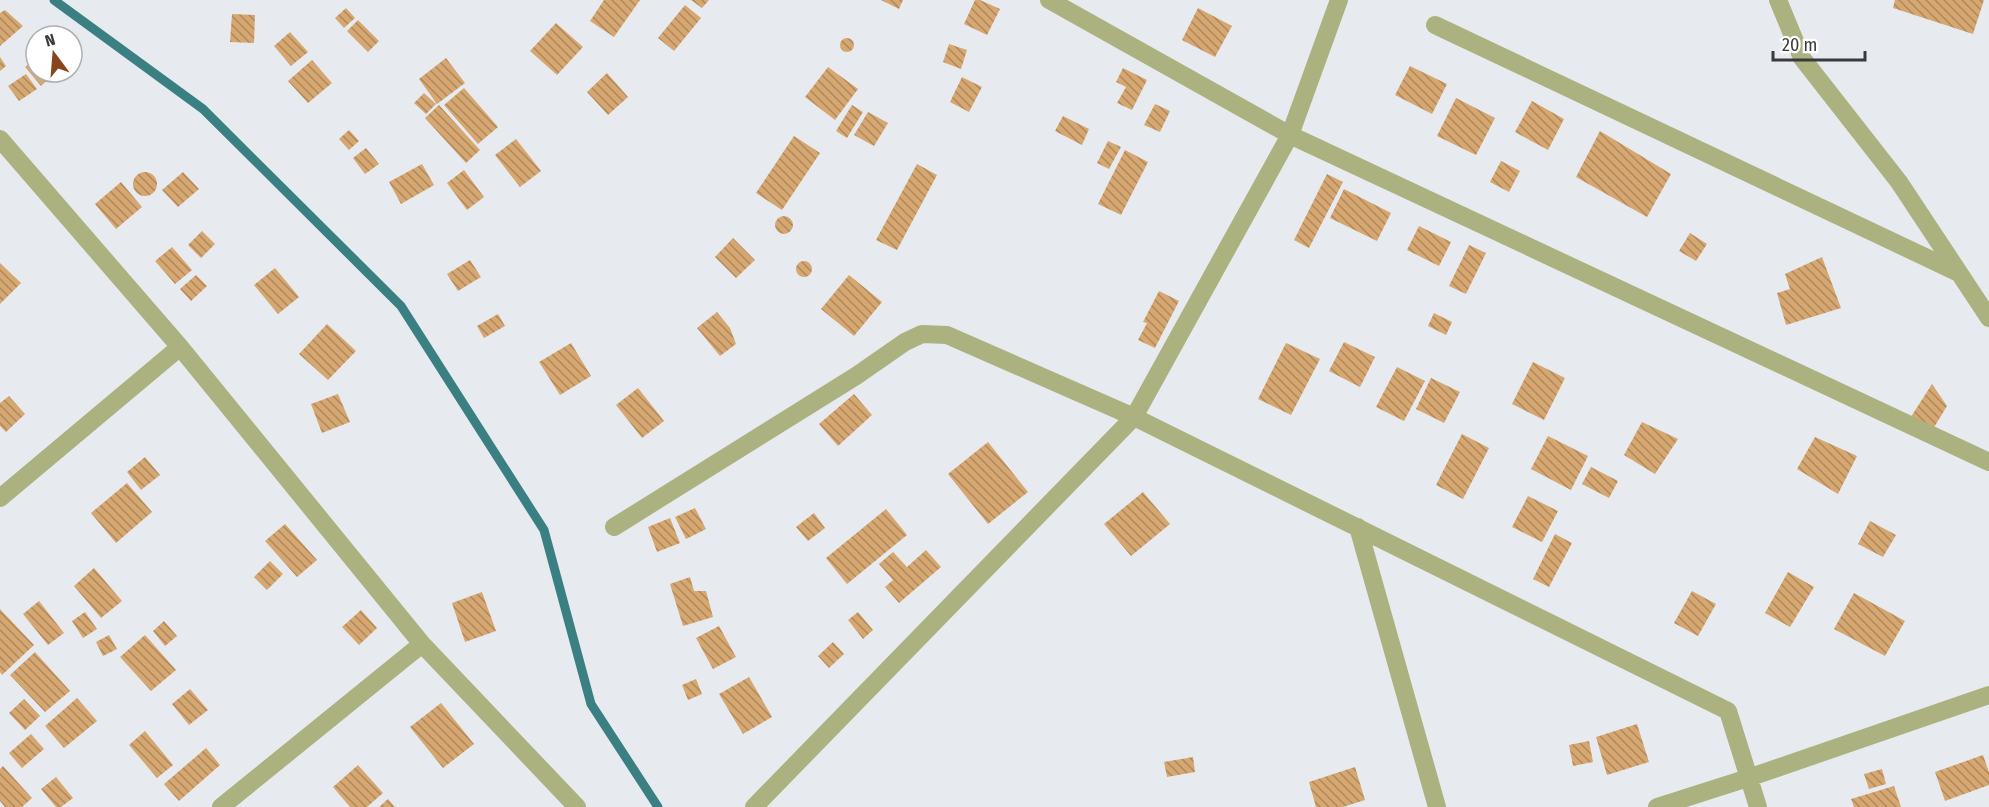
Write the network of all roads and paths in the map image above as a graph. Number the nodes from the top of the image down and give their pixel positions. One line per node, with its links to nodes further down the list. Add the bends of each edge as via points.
1 (1049, 0): 5 (street)
2 (1339, 0): 5 (street)
3 (1778, 0): 7 (street, via 1802,58 1899,182)
4 (1435, 25): 7 (street)
5 (1290, 135): 10 (street); 11 (street)
6 (0, 139): 9 (street)
7 (1959, 273): 8 (street)
8 (1989, 318)
9 (180, 347): 12 (street); 15 (street)
10 (1134, 417): 13 (street, via 947,335 922,334); 14 (street); 20 (street)
11 (1989, 462)
12 (0, 498)
13 (614, 527)
14 (1358, 528): 17 (street, via 1728,711); 21 (street)
15 (423, 644): 18 (street); 19 (street)
16 (1989, 695): 17 (street)
17 (1748, 778): 22 (street); 23 (street)
18 (226, 805)
19 (577, 807)
20 (754, 807)
21 (1437, 807)
22 (1657, 807)
23 (1758, 807)

